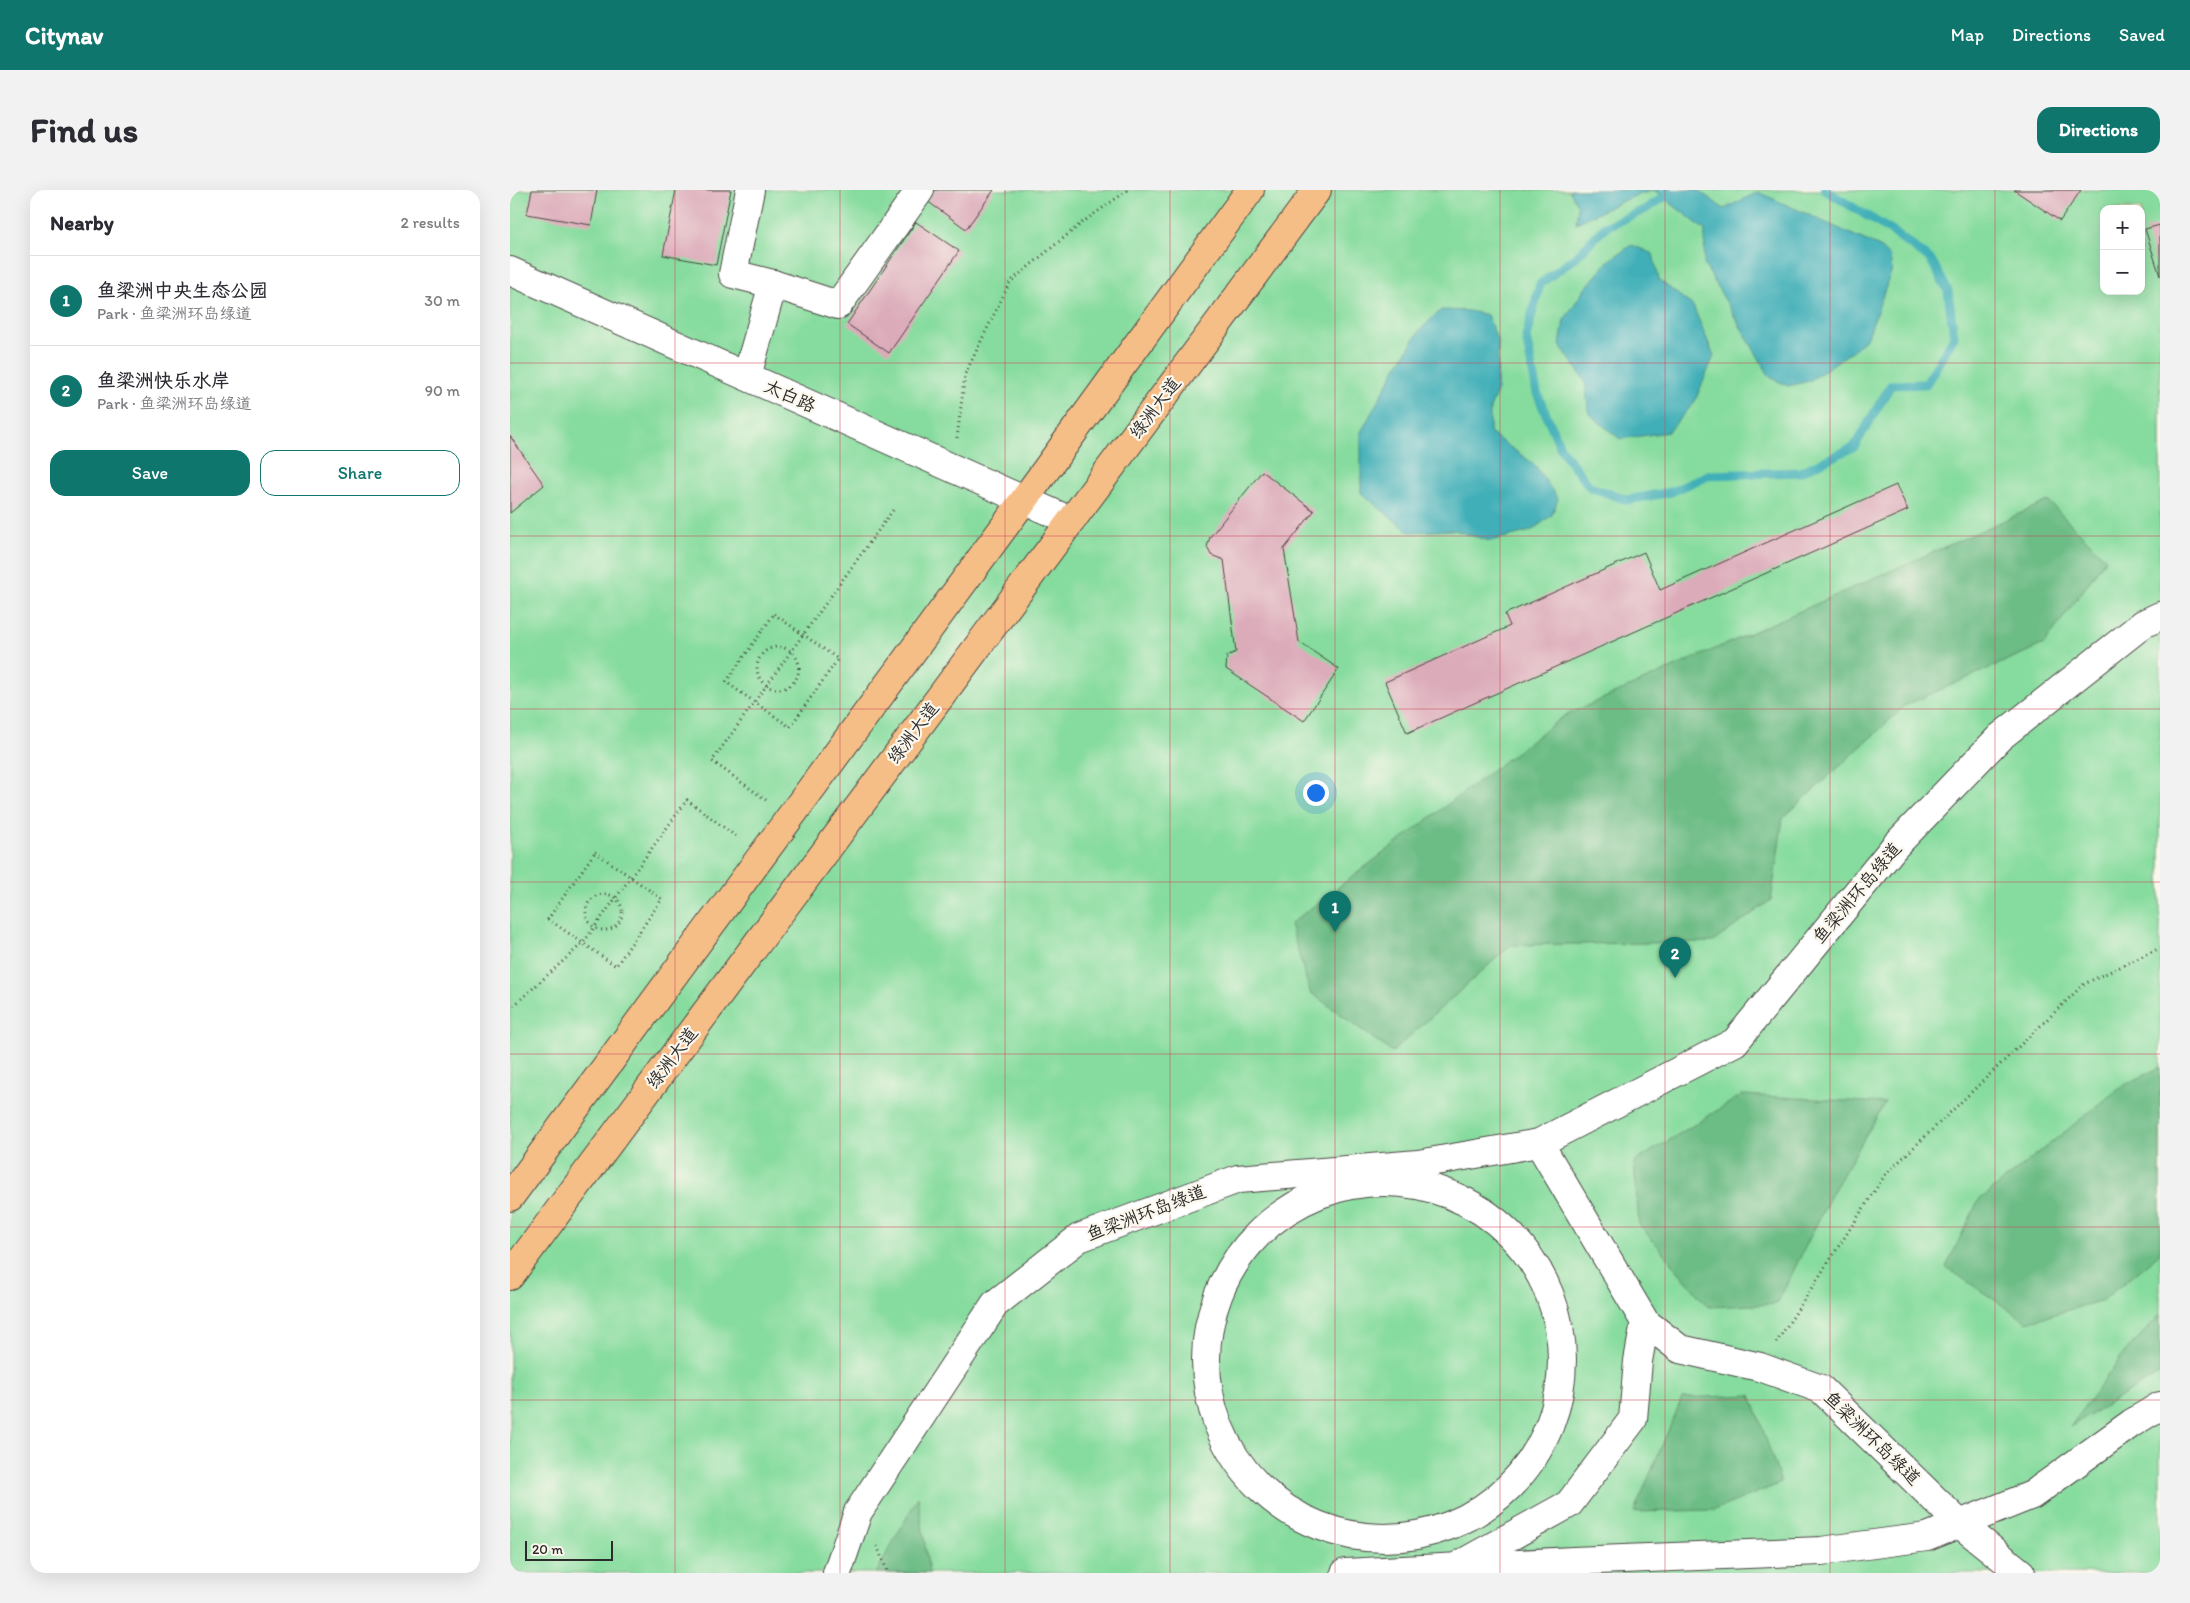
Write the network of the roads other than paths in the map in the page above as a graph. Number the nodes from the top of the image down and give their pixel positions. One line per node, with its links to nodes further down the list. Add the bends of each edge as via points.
1 (750, 190): 6 (street, via 732,274)
2 (920, 190): 6 (street, via 838,305)
3 (1250, 190): 8 (main road)
4 (1317, 190): 9 (main road, 绿洲大道)
5 (510, 271): 7 (street, 太白路)
6 (773, 284): 7 (street)
7 (747, 376): 8 (street, 太白路)
8 (1024, 500): 9 (street, 太白路); 12 (main road)
9 (1071, 521): 13 (main road, 绿洲大道)
10 (2160, 616): 11 (street, 鱼梁洲环岛绿道, via 2143,624 2000,737 1895,846 1735,1042)
11 (1538, 1143): 14 (street, 鱼梁洲环岛绿道); 20 (street, 鱼梁洲环岛绿道, via 1418,1164 1238,1178 1080,1238 995,1304 858,1512)
12 (510, 1196)
13 (510, 1276)
14 (1645, 1322): 16 (street, 鱼梁洲环岛绿道, via 1680,1349 1760,1367 1821,1389); 18 (street, via 1633,1419 1569,1504)
15 (2160, 1406): 16 (street, via 2032,1495)
16 (1960, 1524): 18 (street, via 1927,1536 1820,1551); 21 (street, 鱼梁洲环岛绿道)
17 (1361, 1538): 17 (street, via 1421,1535 1478,1512 1524,1472 1553,1418 1564,1359 1553,1299 1526,1248 1484,1210 1432,1186 1375,1180 1328,1190 1269,1222 1232,1265 1209,1318 1205,1375 1220,1434 1254,1484 1303,1520); 19 (street)
18 (1455, 1567): 19 (street)
19 (1354, 1572)
20 (837, 1573)
21 (2021, 1573)

